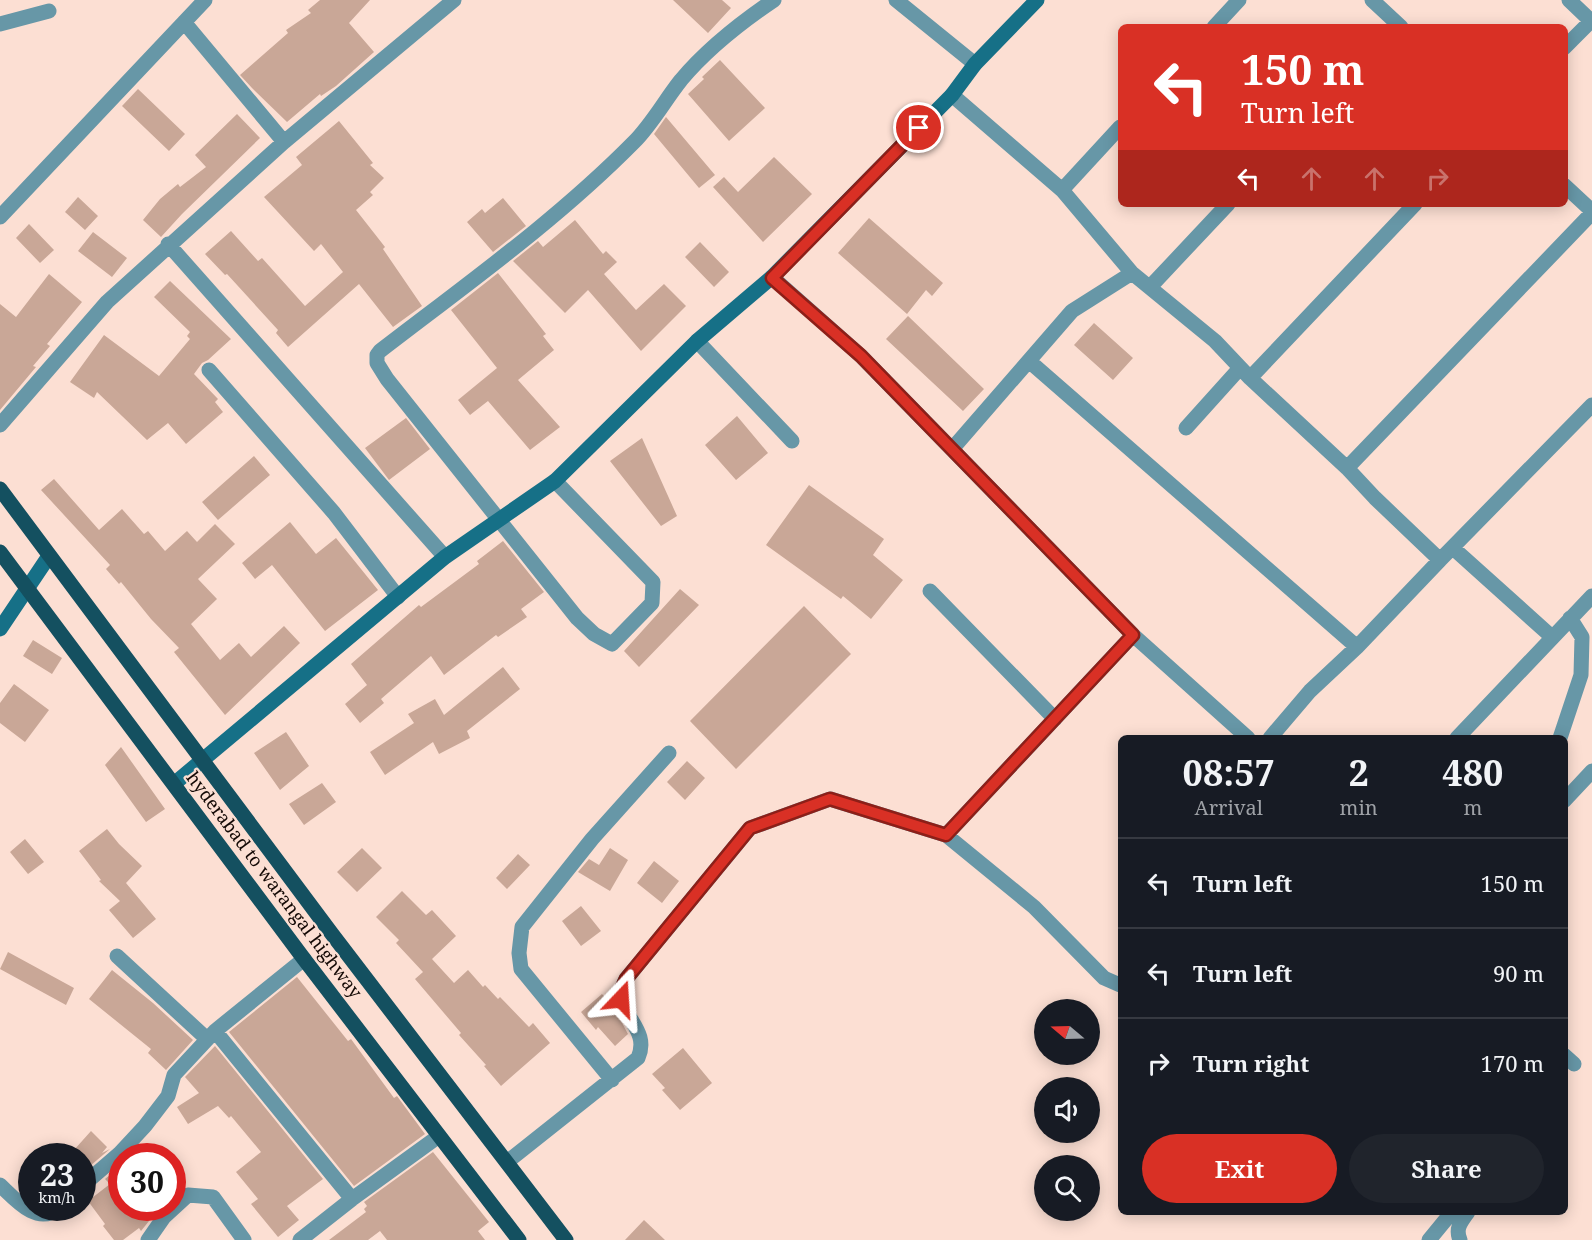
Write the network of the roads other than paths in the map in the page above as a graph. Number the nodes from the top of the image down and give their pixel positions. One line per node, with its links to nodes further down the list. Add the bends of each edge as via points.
1 (205, 0): 11 (street)
2 (454, 0): 19 (street)
3 (774, 0): 42 (street, via 702,58 636,140 587,187 536,232 377,355 377,363 387,379)
4 (896, 0): 16 (street)
5 (1037, 0): 16 (street)
6 (1239, 0): 13 (street)
7 (1372, 0): 14 (street)
8 (1569, 0): 10 (street)
9 (49, 11): 12 (street)
10 (1592, 21): 15 (street)
11 (184, 22): 19 (street); 25 (street)
12 (0, 24)
13 (1217, 24)
14 (1395, 24)
15 (1568, 44)
16 (975, 64): 17 (street)
17 (951, 95): 21 (street); 28 (street)
18 (1118, 130): 21 (street)
19 (284, 142): 26 (street)
20 (1568, 188): 24 (street)
21 (1062, 190): 27 (street)
22 (1225, 207): 29 (street)
23 (1412, 207): 33 (street)
24 (1592, 212): 39 (street)
25 (0, 217)
26 (168, 244): 35 (street, via 106,302); 46 (street)
27 (1132, 273): 29 (street); 31 (street, via 1071,311)
28 (772, 278): 30 (street); 38 (street, via 861,356)
29 (1150, 287): 33 (street, via 1215,341)
30 (697, 341): 37 (street); 40 (street)
31 (1029, 361): 38 (street); 56 (street)
32 (209, 370): 51 (street, via 334,513)
33 (1245, 373): 36 (street); 39 (street)
34 (1592, 405): 43 (street)
35 (0, 425)
36 (1186, 428)
37 (792, 441)
38 (953, 448): 54 (street)
39 (1347, 468): 47 (street)
40 (555, 481): 42 (street); 42 (street, via 653,582 652,603 612,644 577,618)
41 (0, 489): 45 (main road)
42 (499, 521): 46 (street)
43 (1453, 548): 47 (street); 55 (street)
44 (0, 552): 48 (main road, hyderabad to warangal highway)
45 (49, 556): 48 (street); 63 (main road)
46 (445, 557): 51 (street)
47 (1440, 560): 56 (street)
48 (28, 587): 53 (street); 65 (main road, hyderabad to warangal highway)
49 (930, 591): 57 (street)
50 (1592, 596): 52 (street)
51 (398, 597): 63 (street)
52 (1570, 618): 55 (street); 61 (street, via 1582,637 1581,675)
53 (0, 629)
54 (1133, 635): 57 (street); 58 (street)
55 (1552, 637): 60 (street)
56 (1357, 647): 59 (street)
57 (1055, 718): 67 (street)
58 (1245, 735)
59 (1273, 735)
60 (1460, 735)
61 (1561, 735)
62 (669, 753): 72 (street, via 592,838 522,927 521,969)
63 (202, 759): 65 (street); 74 (main road)
64 (1592, 771): 66 (street)
65 (175, 783): 69 (main road, hyderabad to warangal highway)
66 (1568, 797)
67 (946, 835): 70 (street, via 1034,908 1104,978); 72 (street, via 830,799 750,828 626,979 621,999 639,1034 642,1049 638,1058)
68 (117, 956): 71 (street)
69 (304, 959): 71 (street); 73 (main road, hyderabad to warangal highway)
70 (1118, 984)
71 (211, 1035): 75 (street, via 174,1075 168,1096 146,1126); 77 (street)
72 (612, 1080): 74 (street)
73 (439, 1136): 77 (street); 84 (main road, hyderabad to warangal highway)
74 (507, 1162): 85 (main road)
75 (96, 1173)
76 (0, 1185): 78 (street)
77 (352, 1199): 83 (street)
78 (18, 1202)
79 (1450, 1215): 86 (street)
80 (1466, 1215): 87 (street, via 1458,1226)
81 (148, 1240): 82 (street, via 164,1217 188,1195 213,1197)
82 (244, 1240)
83 (300, 1240)
84 (519, 1240)
85 (566, 1240)
86 (1429, 1240)
87 (1460, 1240)

